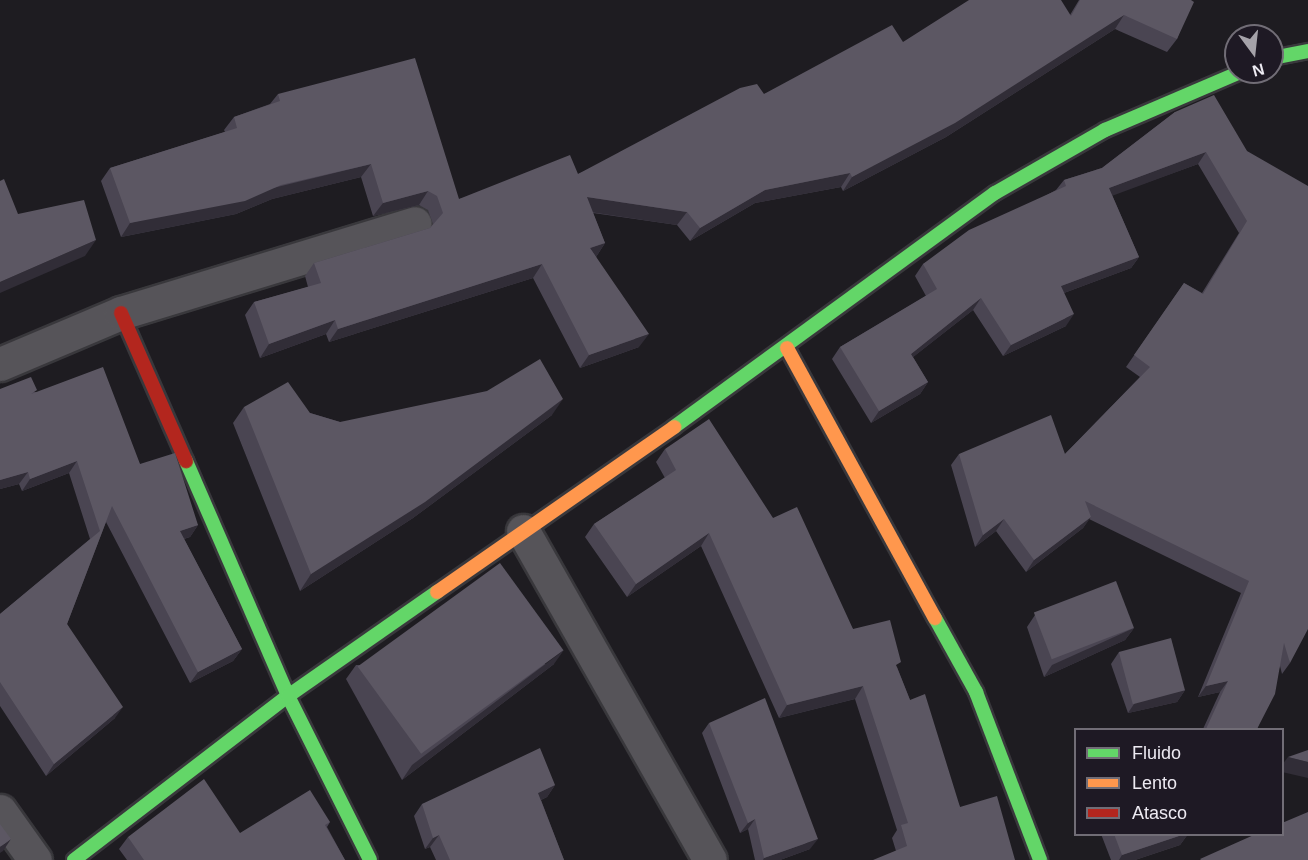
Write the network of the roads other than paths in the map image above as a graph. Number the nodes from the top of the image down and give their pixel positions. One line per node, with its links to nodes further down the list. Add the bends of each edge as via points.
1 (1308, 51): 2 (main road)
2 (1284, 56)
3 (1224, 79): 6 (main road, via 1105,130 995,193)
4 (415, 223): 5 (street)
5 (122, 313): 7 (street); 9 (main road)
6 (787, 348): 8 (main road); 15 (main road, via 976,692)
7 (0, 364)
8 (523, 531): 9 (main road); 14 (street)
9 (288, 696): 12 (main road); 13 (main road)
10 (0, 811): 11 (street)
11 (36, 860)
12 (74, 860)
13 (370, 860)
14 (710, 860)
15 (1040, 860)

